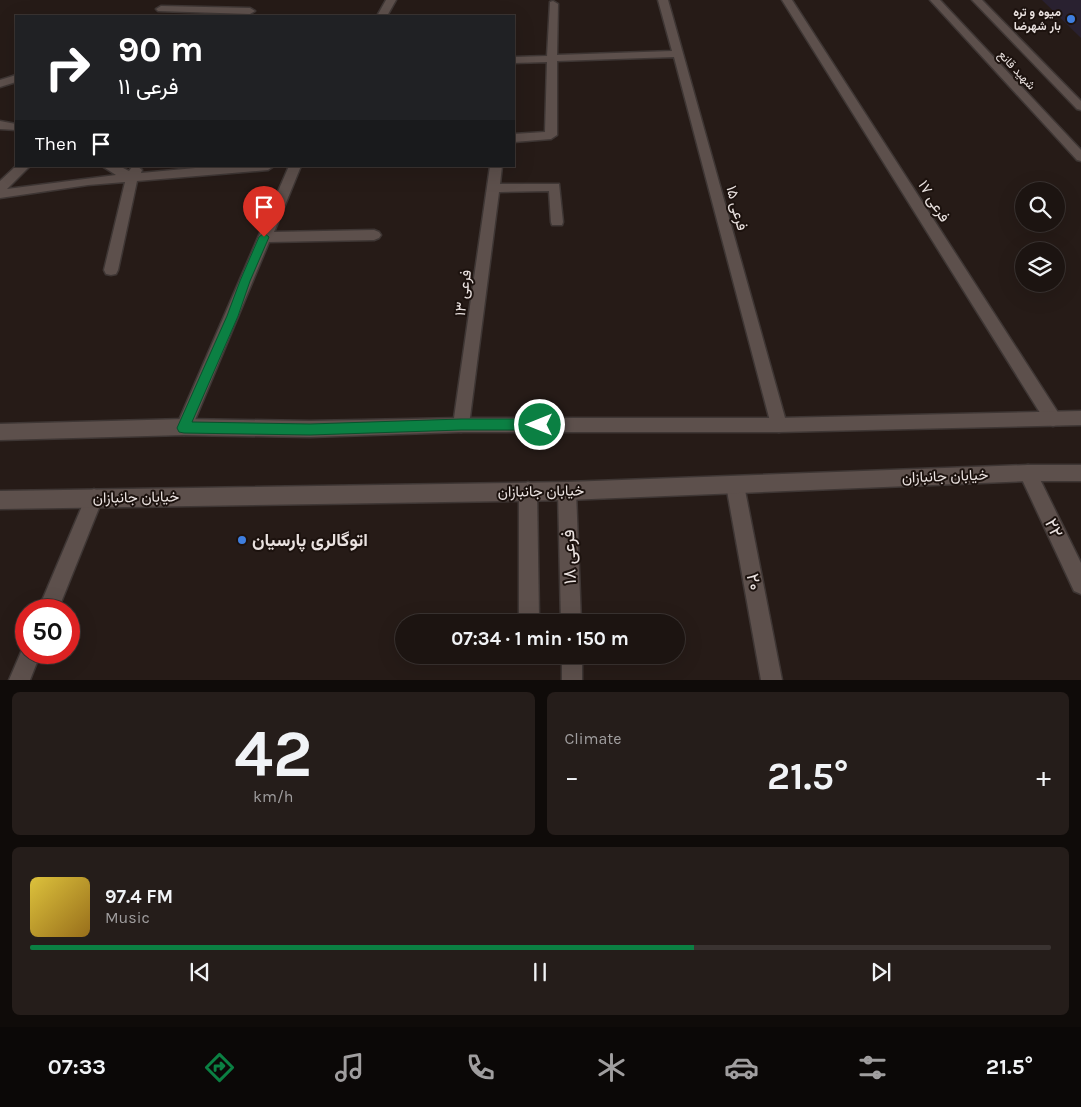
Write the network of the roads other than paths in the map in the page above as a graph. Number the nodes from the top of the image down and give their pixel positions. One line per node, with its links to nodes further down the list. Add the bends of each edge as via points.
1 (169, 0): 9 (street)
2 (391, 0): 10 (street)
3 (663, 0): 11 (street, فرعی ۱۵)
4 (787, 0): 35 (street, فرعی ۱۷)
5 (935, 0): 20 (street, شهید قانع)
6 (977, 0): 16 (street, شهید قانع)
7 (553, 4): 12 (street)
8 (250, 12): 9 (street)
9 (158, 13)
10 (383, 15)
11 (678, 54): 12 (street); 37 (street, فرعی ۱۵)
12 (551, 58): 13 (street); 19 (street, via 551,135)
13 (515, 60)
14 (15, 78): 15 (street)
15 (0, 84)
16 (1081, 107)
17 (0, 125): 18 (street)
18 (15, 127)
19 (515, 138)
20 (1081, 157)
21 (23, 167): 27 (street)
22 (112, 167): 26 (street)
23 (246, 167): 26 (street)
24 (295, 167): 32 (street)
25 (496, 167): 28 (street, فرعی ۱۳)
26 (135, 172): 29 (street); 33 (street)
27 (0, 188)
28 (494, 188): 30 (street, via 555,187); 36 (street, فرعی ۱۳)
29 (0, 194)
30 (557, 222)
31 (374, 234): 32 (street)
32 (264, 237): 38 (street)
33 (111, 270)
34 (1081, 418): 35 (street)
35 (1053, 419): 37 (street)
36 (461, 425): 37 (street); 38 (street, via 310,430)
37 (779, 425)
38 (184, 428): 39 (street)
39 (0, 432)
40 (1028, 473): 41 (street, خیابان جانبازان); 42 (street, خیابان جانبازان); 47 (street, ۲۲)
41 (1081, 473)
42 (735, 485): 44 (street, خیابان جانبازان); 55 (street, ۲۰)
43 (528, 491): 44 (street, خیابان جانبازان); 45 (street, خیابان جانبازان); 49 (street)
44 (567, 491): 50 (street, فرعی ۱۸)
45 (94, 498): 46 (street, خیابان جانبازان); 48 (street)
46 (0, 500)
47 (1081, 584)
48 (53, 599)
49 (530, 614)
50 (571, 614)
51 (26, 664): 53 (street)
52 (572, 664): 54 (street)
53 (20, 680)
54 (572, 680)
55 (772, 680)

